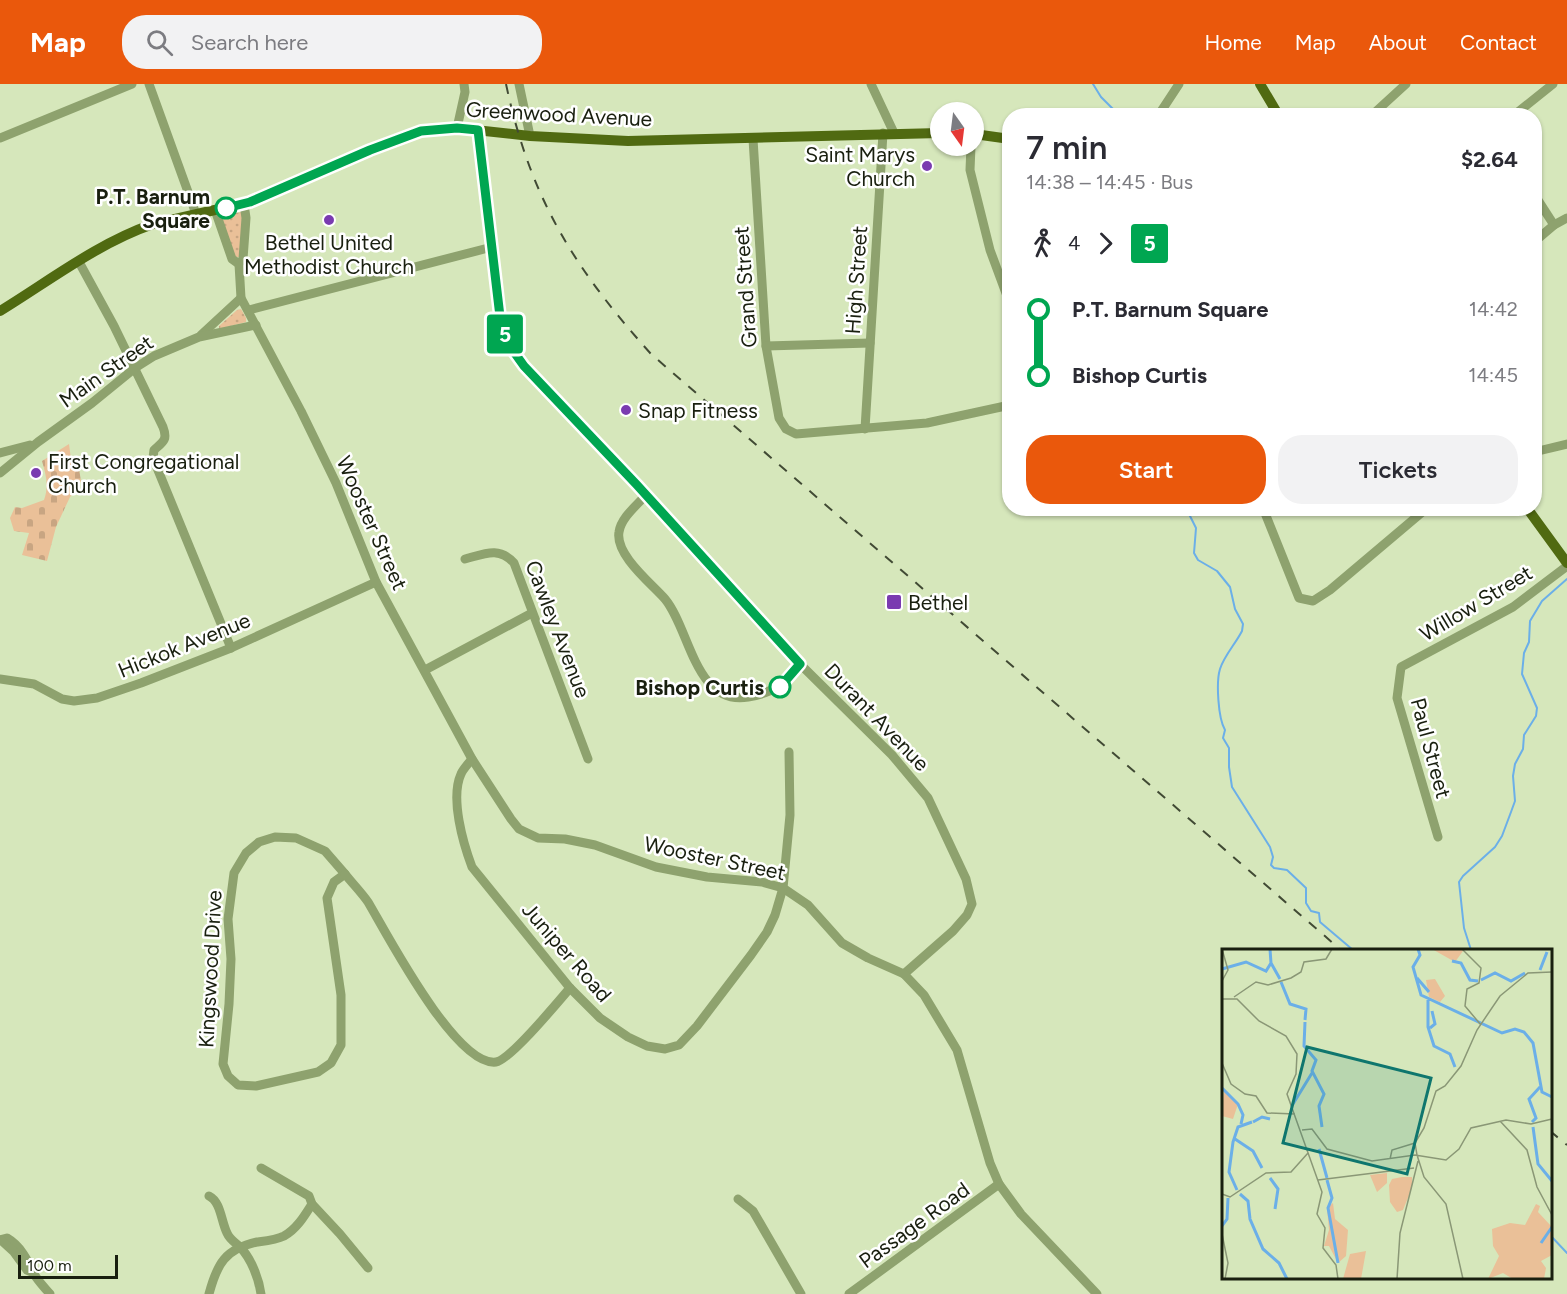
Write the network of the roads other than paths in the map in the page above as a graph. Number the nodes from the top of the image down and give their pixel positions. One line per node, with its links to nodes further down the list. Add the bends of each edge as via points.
1 (132, 84): 20 (street)
2 (149, 84): 27 (street)
3 (464, 84): 14 (street)
4 (519, 84): 19 (street)
5 (871, 84): 16 (street)
6 (1179, 84): 10 (street)
7 (1260, 84): 11 (main road)
8 (1406, 84): 12 (street)
9 (1553, 84): 13 (street)
10 (1163, 108)
11 (1274, 108)
12 (1380, 108)
13 (1523, 108)
14 (457, 128): 15 (main road, Greenwood Avenue); 24 (main road, Greenwood Avenue, via 421,131 397,139)
15 (478, 130): 19 (main road, Greenwood Avenue); 31 (street, Durant Avenue)
16 (889, 133): 17 (main road, Greenwood Avenue); 22 (main road, Greenwood Avenue); 40 (street, High Street)
17 (930, 133)
18 (984, 135): 21 (main road)
19 (530, 136): 22 (main road, Greenwood Avenue, via 628,141)
20 (0, 138)
21 (1002, 138)
22 (753, 139): 41 (street, Grand Street)
23 (971, 156): 34 (street, via 970,170)
24 (244, 204): 26 (main road, Greenwood Avenue); 33 (street, via 243,259)
25 (1542, 206): 29 (street)
26 (215, 210): 27 (main road, Greenwood Avenue); 33 (street, via 232,259)
27 (196, 214): 32 (main road, Greenwood Avenue, via 138,229)
28 (1567, 218): 29 (street)
29 (1554, 225): 30 (street)
30 (1542, 235)
31 (492, 247): 36 (street); 50 (street, Durant Avenue, via 501,325 509,345 524,366)
32 (79, 262): 37 (main road, Greenwood Avenue); 42 (street)
33 (238, 264): 35 (street)
34 (1002, 282)
35 (241, 298): 36 (street, Wooster Street); 39 (street, Main Street)
36 (249, 310): 38 (street, Wooster Street)
37 (0, 312)
38 (256, 325): 39 (street, Main Street); 56 (street, Wooster Street, via 336,483)
39 (199, 337): 42 (street, Main Street)
40 (870, 343): 41 (street); 44 (street, High Street)
41 (766, 346): 44 (street, Grand Street, via 779,418 786,429 796,434)
42 (135, 368): 45 (street, Main Street); 58 (street, via 166,434 153,458)
43 (1002, 407): 44 (street, via 927,423)
44 (865, 429)
45 (38, 442): 48 (street, Main Street); 49 (street, Main Street)
46 (1567, 444): 47 (street)
47 (1542, 450)
48 (0, 453)
49 (0, 473)
50 (646, 495): 59 (street, Durant Avenue); 59 (street, via 625,519 619,532 620,543 678,618 708,684 726,696 763,695 780,687)
51 (1266, 516): 52 (street, via 1299,598 1313,601)
52 (1418, 516)
53 (1533, 516): 55 (main road)
54 (465, 559): 57 (street, Cawley Avenue, via 486,553 507,555 528,594)
55 (1567, 565): 60 (street, Willow Street, via 1513,607)
56 (376, 582): 58 (street, Hickok Avenue); 61 (street, Wooster Street)
57 (532, 613): 61 (street); 65 (street, Cawley Avenue)
58 (231, 648): 62 (street, Hickok Avenue, via 85,701 62,699 24,681)
59 (800, 664): 69 (street, Durant Avenue, via 892,754 928,798 966,879 972,904 967,915)
60 (1401, 667): 66 (street, Paul Street, via 1397,698)
61 (425, 670): 64 (street, Wooster Street)
62 (0, 680)
63 (789, 752): 68 (street, Juniper Road, via 790,815)
64 (472, 759): 68 (street, Wooster Street, via 511,819 527,834 595,845 656,867); 70 (street, Juniper Road, via 460,773 457,797 472,867)
65 (588, 759)
66 (1438, 837)
67 (345, 874): 67 (street, Kingswood Drive, via 325,851 296,838 275,837 259,842 238,863 228,919 231,959 223,1064 238,1085 256,1086 318,1072 331,1063 341,1045 341,995 327,898 334,882); 70 (street, Kingswood Drive, via 366,900 449,1031 484,1060 498,1062 510,1053)
68 (783, 888): 69 (street, Wooster Street, via 808,905 842,943); 70 (street, Juniper Road, via 767,932 679,1045 665,1049 628,1037 600,1018)
69 (904, 974): 72 (street, Wooster Street, via 924,994 957,1050)
70 (570, 988)
71 (261, 1168): 75 (street, via 309,1196)
72 (999, 1184): 83 (street, Passage Road); 84 (street, Wooster Street, via 1021,1214)
73 (209, 1196): 77 (street, via 218,1206 227,1235)
74 (738, 1199): 82 (street, via 753,1211)
75 (312, 1204): 77 (street, via 285,1236); 78 (street)
76 (0, 1240): 79 (street, via 12,1241)
77 (240, 1247): 80 (street, via 231,1251 217,1268); 81 (street)
78 (368, 1268)
79 (50, 1294)
80 (209, 1294)
81 (261, 1294)
82 (801, 1294)
83 (849, 1294)
84 (1097, 1294)

